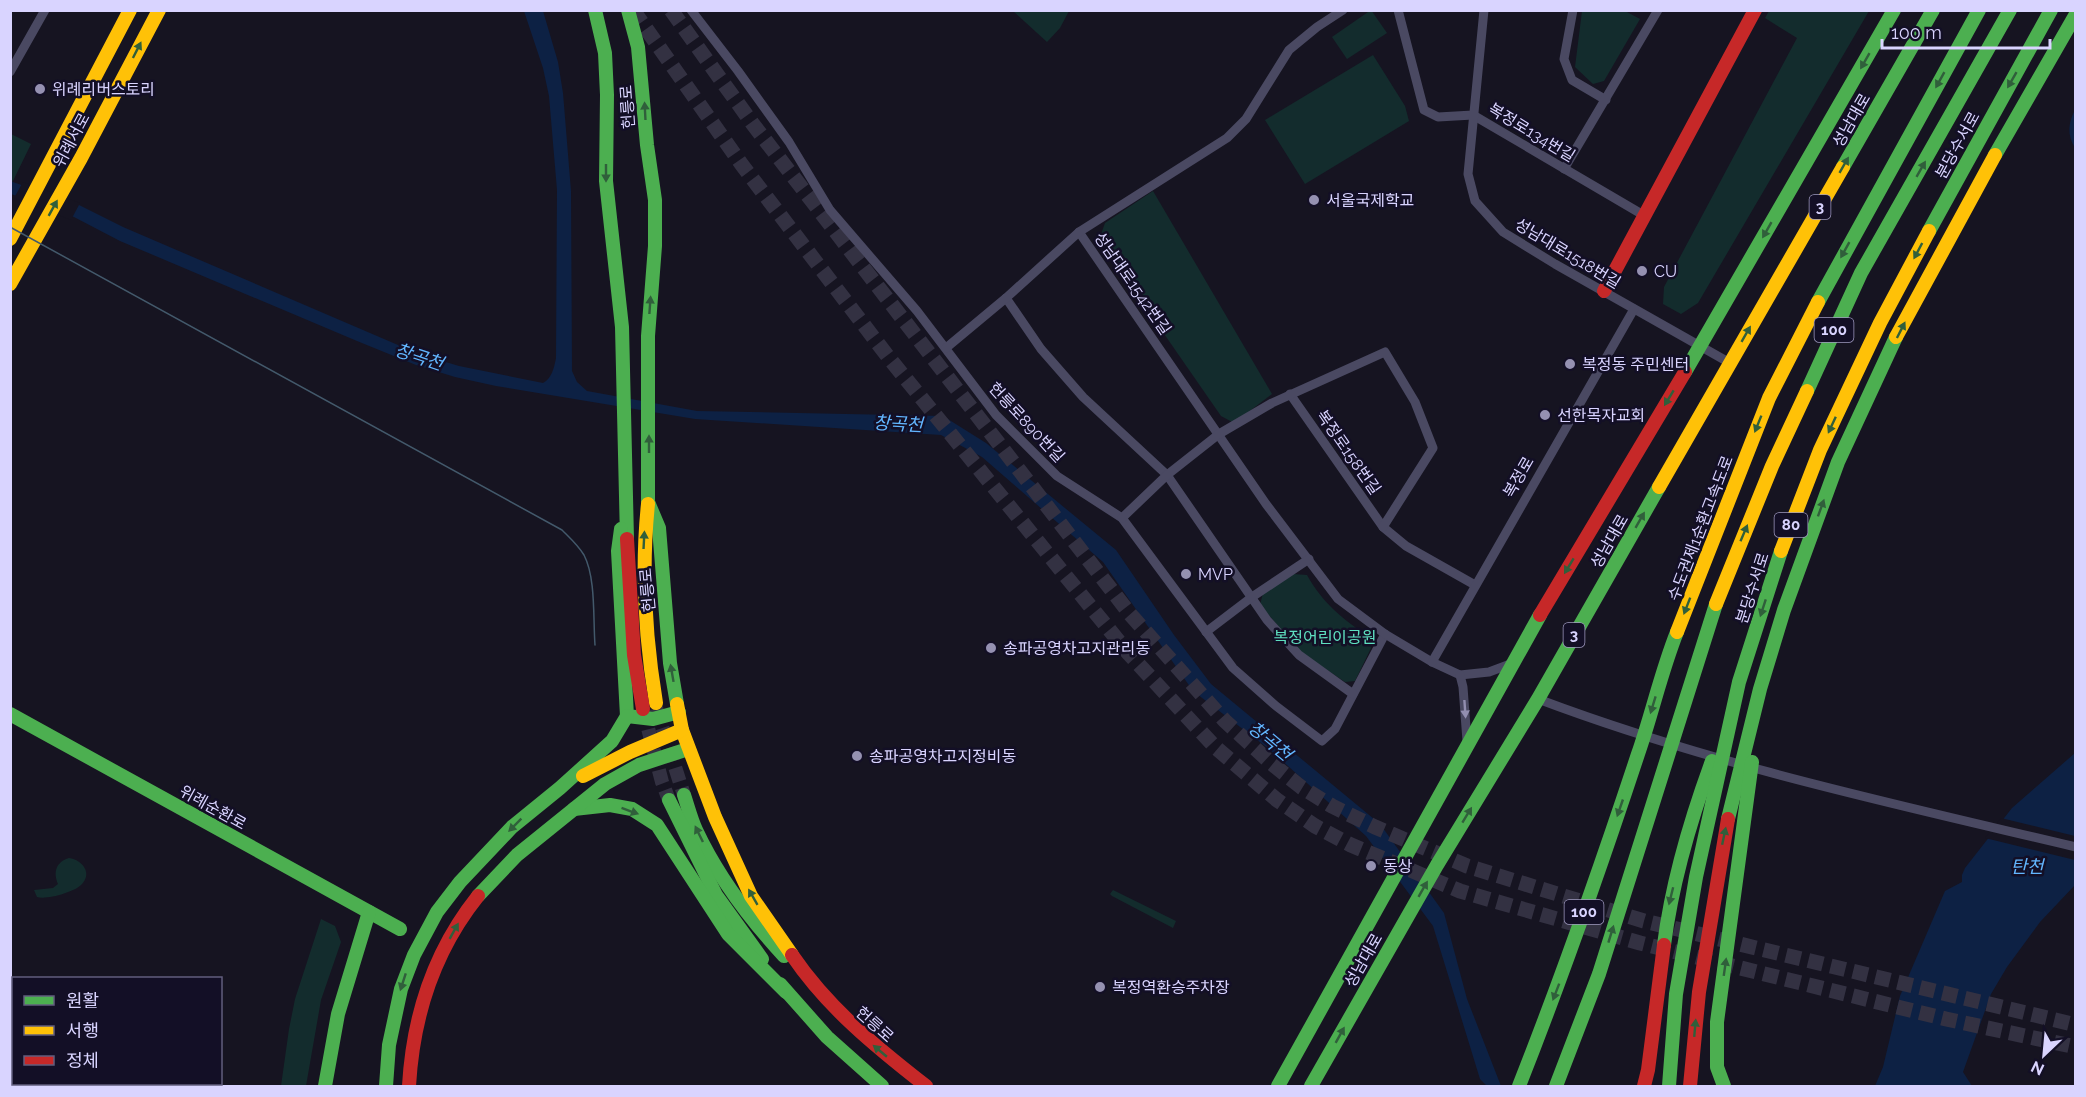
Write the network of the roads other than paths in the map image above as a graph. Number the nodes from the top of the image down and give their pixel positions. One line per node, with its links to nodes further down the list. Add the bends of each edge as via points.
1 (45, 10): 20 (street)
2 (130, 10): 26 (main road, 위례서로)
3 (159, 10): 27 (main road, 위례서로, one-way to 3)
4 (595, 10): 37 (main road, 헌릉로, one-way to 37, via 605,52 606,181 624,362)
5 (628, 10): 38 (main road, 헌릉로, one-way to 5, via 648,336 655,200 638,47)
6 (691, 10): 32 (street, 헌릉로890번길, via 789,142 830,210)
7 (1343, 10): 18 (street)
8 (1398, 10): 22 (street, 복정로134번길, via 1424,110 1438,117)
9 (1484, 10): 22 (street, 성남대로1518번길)
10 (1573, 10): 21 (street, via 1564,58 1572,80)
11 (1658, 10): 21 (street)
12 (1755, 10): 24 (main road)
13 (1894, 10): 31 (main road, 성남대로 / 3, one-way to 31)
14 (1933, 10): 33 (main road, 성남대로 / 3, one-way to 14)
15 (1979, 10): 77 (main road, 수도권제1순환고속도로 / 100, one-way to 77, via 1836,266 1768,398 1667,658 1639,753 1562,976)
16 (2010, 10): 78 (main road, 100, one-way to 16, via 1599,974 1721,588 1772,466 1861,273)
17 (2051, 10): 49 (main road, 분당수서로 / 80, one-way to 49, via 1886,312 1820,450 1779,556)
18 (1332, 13): 25 (street, via 1289,50 1246,119 1227,138)
19 (2076, 14): 50 (main road, 80, one-way to 19, via 1838,462 1899,332)
20 (10, 72)
21 (1606, 100): 23 (street)
22 (1473, 115): 23 (street, 복정로134번길); 28 (street, 성남대로1518번길, via 1468,174 1475,201 1503,232)
23 (1564, 169): 24 (street, 복정로134번길)
24 (1645, 216): 28 (main road)
25 (1079, 232): 29 (street, 성남대로1542번길); 35 (street, 성남대로1542번길)
26 (10, 239)
27 (10, 284)
28 (1604, 291): 30 (street, 성남대로1518번길)
29 (1006, 298): 32 (street, 성남대로1542번길); 36 (street, via 1041,348 1083,397)
30 (1634, 309): 31 (street, 성남대로1518번길); 42 (street, 복정로)
31 (1700, 346): 33 (street, 성남대로1518번길); 47 (main road, 성남대로 / 3, one-way to 47)
32 (946, 348): 39 (street, 헌릉로890번길, via 996,415 1057,477)
33 (1730, 363): 52 (main road, 성남대로 / 3, one-way to 33)
34 (1290, 394): 35 (street, 복정로158번길); 40 (street, 복정로158번길); 40 (street, 복정로158번길, via 1385,352 1414,402 1432,448)
35 (1219, 434): 36 (street); 41 (street, 성남대로1542번길)
36 (1167, 475): 39 (street); 43 (street)
37 (625, 497): 54 (main road, via 634,655); 57 (main road, via 618,551)
38 (648, 502): 53 (main road, one-way to 38, via 646,625 643,539); 55 (main road, 헌릉로, one-way to 38, via 670,663 659,528)
39 (1122, 518): 44 (street, 헌릉로890번길)
40 (1383, 527): 42 (street, 복정로158번길, via 1406,546)
41 (1309, 559): 43 (street); 45 (street, 성남대로1542번길, via 1338,599)
42 (1475, 585): 46 (street, 복정로)
43 (1252, 597): 44 (street); 51 (street, via 1299,655)
44 (1206, 632): 51 (street, 헌릉로890번길, via 1233,668 1322,741 1335,729)
45 (1385, 633): 46 (street, 성남대로1542번길); 51 (street, 헌릉로890번길)
46 (1432, 662): 48 (street, 성남대로1542번길)
47 (1513, 663): 48 (street, via 1489,672); 59 (main road, 성남대로 / 3)
48 (1460, 675): 59 (street, one-way to 59)
49 (1739, 682): 79 (main road, one-way to 79, via 1691,819 1669,905); 80 (main road, 분당수서로 / 80, via 1696,877 1676,994)
50 (1760, 689): 81 (main road, 80, one-way to 50, via 1699,992 1724,836); 82 (main road, one-way to 50, via 1717,1067 1717,1022)
51 (1353, 694)
52 (1538, 699): 65 (street, via 1614,727 1744,766); 76 (main road, 성남대로 / 3, one-way to 52, via 1437,865)
53 (656, 703)
54 (643, 709)
55 (679, 712): 57 (main road, via 652,719); 58 (main road, 헌릉로)
56 (10, 714): 66 (main road, 위례순환로)
57 (627, 716): 61 (main road, via 612,741)
58 (682, 730): 60 (main road, 헌릉로); 61 (main road)
59 (1467, 744): 75 (main road, 성남대로 / 3)
60 (688, 748): 64 (main road, via 612,779); 68 (main road, 헌릉로, one-way to 60, via 751,896 714,817)
61 (560, 788): 71 (main road, one-way to 71, via 500,840 451,893 432,922 399,996)
62 (684, 795): 68 (main road, one-way to 62, via 766,937 721,875 696,830)
63 (669, 800): 69 (main road, via 716,895)
64 (572, 809): 69 (main road, one-way to 69, via 610,805 632,809 657,825 728,934); 72 (main road, one-way to 64, via 416,1026 434,972 453,932 468,908 504,869)
65 (2076, 847)
66 (369, 912): 67 (main road, 위례순환로); 70 (main road, via 338,1014)
67 (400, 929)
68 (809, 981): 74 (main road, 헌릉로, one-way to 68, via 877,1048)
69 (786, 992): 73 (main road, via 827,1037)
70 (325, 1086)
71 (386, 1086)
72 (409, 1086)
73 (882, 1086)
74 (926, 1086)
75 (1278, 1086)
76 (1311, 1086)
77 (1519, 1086)
78 (1556, 1086)
79 (1644, 1086)
80 (1669, 1086)
81 (1690, 1086)
82 (1724, 1086)

